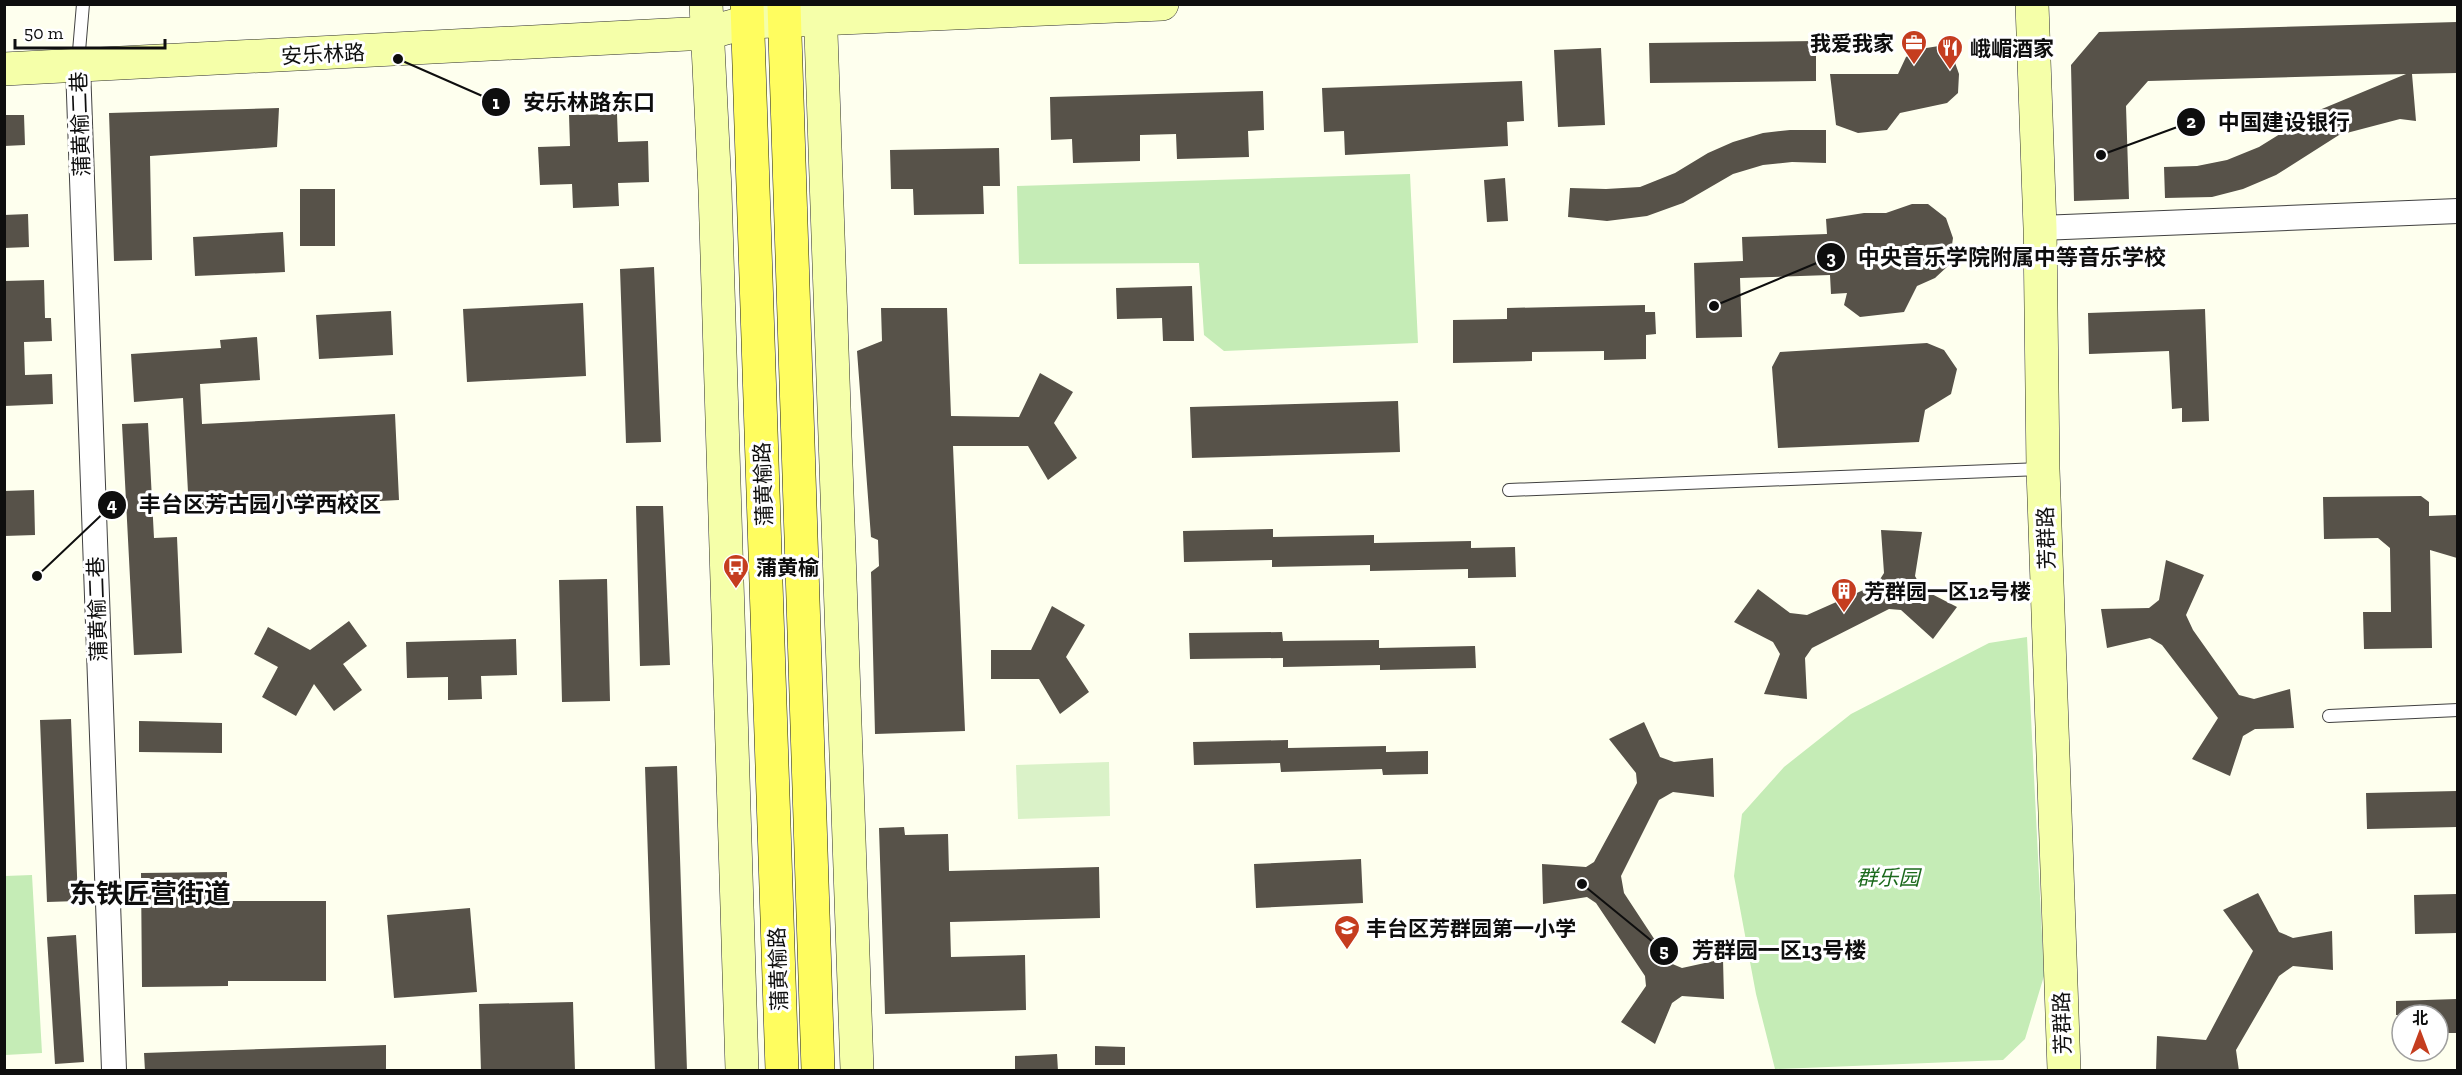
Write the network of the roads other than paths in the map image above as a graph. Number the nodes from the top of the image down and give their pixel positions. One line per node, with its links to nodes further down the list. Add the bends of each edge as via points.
1 (83, 4): 7 (lane, 蒲黄榆二巷)
2 (1162, 4): 5 (street, 安乐林路)
3 (2032, 4): 10 (street, 芳群路)
4 (767, 11): 5 (street, 安乐林路); 6 (street, 安乐林路); 17 (main road, 蒲黄榆路); 18 (main road, 蒲黄榆路)
5 (820, 12): 19 (street)
6 (707, 19): 7 (street, 安乐林路); 16 (street)
7 (78, 67): 8 (street, 安乐林路); 15 (street, 蒲黄榆二巷)
8 (4, 69)
9 (2457, 211): 10 (street)
10 (2040, 228): 11 (street, 芳群路)
11 (2043, 469): 12 (lane); 20 (street, 芳群路)
12 (1509, 490)
13 (2457, 710): 14 (lane)
14 (2329, 716)
15 (114, 1071)
16 (742, 1071)
17 (782, 1071)
18 (818, 1071)
19 (857, 1071)
20 (2064, 1071)

